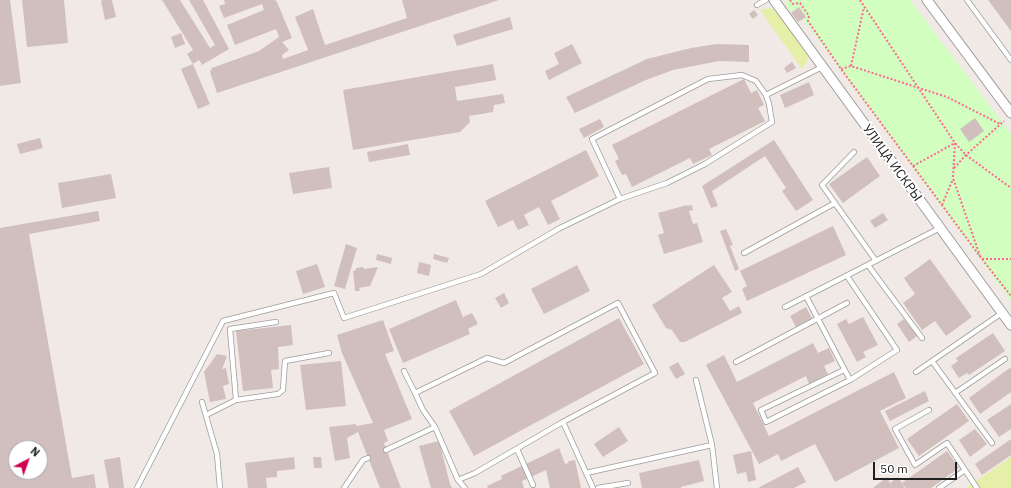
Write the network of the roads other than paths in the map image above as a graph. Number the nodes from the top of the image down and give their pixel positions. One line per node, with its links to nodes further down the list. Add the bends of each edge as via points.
1 (766, 0): 5 (lane)
2 (774, 0): 7 (street, УЛИЦА ИСКРЫ)
3 (926, 0): 9 (street)
4 (967, 0): 6 (lane)
5 (757, 5)
6 (1011, 60)
7 (822, 68): 8 (lane); 13 (street, УЛИЦА ИСКРЫ)
8 (766, 96): 11 (lane, via 772,122 705,164 667,183); 11 (lane, via 756,82 742,75 708,79 592,139)
9 (1010, 109)
10 (854, 152): 12 (lane, via 822,185)
11 (620, 199): 53 (lane, via 560,228 481,274 344,318 334,293 223,321)
12 (835, 204): 14 (lane); 15 (lane)
13 (940, 228): 15 (lane); 21 (street, УЛИЦА ИСКРЫ)
14 (744, 253)
15 (876, 261): 16 (lane)
16 (868, 265): 17 (lane); 25 (lane)
17 (847, 276): 18 (lane); 34 (lane, via 897,350)
18 (806, 296): 20 (lane); 22 (lane)
19 (847, 303): 22 (lane)
20 (785, 307)
21 (1002, 313): 24 (street, УЛИЦА ИСКРЫ); 28 (lane)
22 (817, 318): 29 (lane); 30 (lane)
23 (276, 322): 37 (lane, via 230,329)
24 (1011, 325)
25 (922, 338)
26 (329, 353): 37 (lane, via 285,361 283,390 278,394)
27 (1005, 359): 36 (lane)
28 (932, 361): 32 (lane); 36 (lane)
29 (736, 362)
30 (844, 370): 34 (lane); 34 (lane, via 761,410 766,422)
31 (404, 371): 35 (lane)
32 (916, 372)
33 (696, 380): 44 (lane)
34 (850, 380)
35 (415, 393): 41 (lane, via 487,358 504,363 618,303 655,373); 42 (lane)
36 (955, 394): 43 (lane)
37 (236, 400): 40 (lane)
38 (202, 402): 40 (lane)
39 (929, 410): 48 (lane, via 895,429 915,465 947,443)
40 (206, 415): 54 (lane, via 217,454)
41 (563, 422): 45 (lane); 49 (lane)
42 (434, 427): 46 (lane); 50 (lane)
43 (992, 443)
44 (712, 445): 49 (lane); 59 (lane)
45 (517, 449): 50 (lane); 52 (lane)
46 (386, 450)
47 (368, 458): 55 (lane)
48 (965, 470): 60 (lane); 61 (lane)
49 (586, 473): 57 (lane)
50 (458, 480): 56 (lane)
51 (628, 483): 58 (lane)
52 (533, 485)
53 (137, 488)
54 (220, 488)
55 (344, 488)
56 (465, 488)
57 (593, 488)
58 (598, 488)
59 (716, 488)
60 (939, 488)
61 (977, 488)

